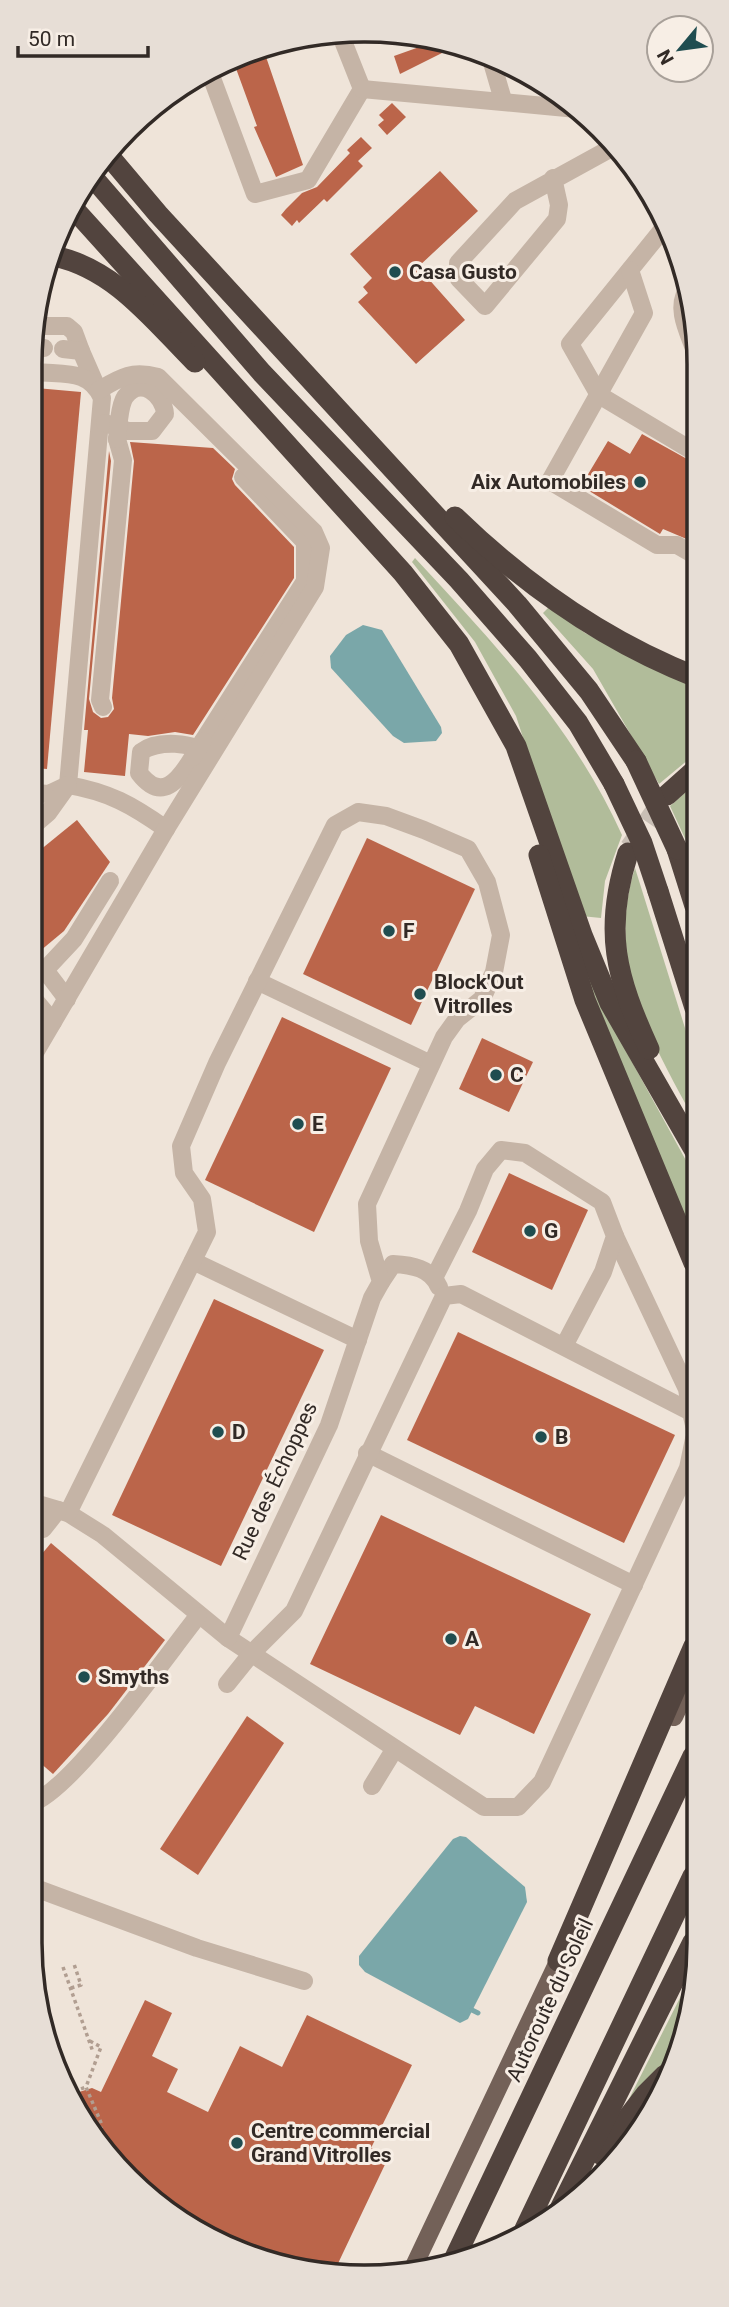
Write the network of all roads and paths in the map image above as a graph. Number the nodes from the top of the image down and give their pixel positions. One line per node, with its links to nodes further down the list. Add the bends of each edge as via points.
1 (344, 43): 4 (street)
2 (494, 70): 5 (street)
3 (213, 80): 4 (street, via 255,194 308,180)
4 (362, 89): 5 (street)
5 (503, 100): 6 (street)
6 (558, 107)
7 (606, 151): 10 (street)
8 (122, 152): 17 (highway)
9 (114, 162): 17 (highway)
10 (554, 178): 10 (street, via 515,201 458,263 459,279 485,306 557,219)
11 (98, 183): 42 (highway, bridge, via 262,373 459,580 578,723 642,844)
12 (79, 214): 24 (highway)
13 (659, 234): 15 (street)
14 (59, 259): 24 (highway, via 118,285)
15 (630, 270): 20 (street, via 644,313); 20 (street, via 570,344)
16 (45, 326): 19 (street, via 68,326 74,332 73,350)
17 (280, 347): 27 (highway, via 520,576 618,641); 38 (highway, bridge, via 525,612 589,691 636,761)
18 (42, 373): 19 (street, via 86,377)
19 (97, 387): 21 (street); 29 (street, via 127,373 158,377 256,480 314,532 321,548 315,587)
20 (599, 396): 22 (street); 25 (street, via 550,481 657,545 677,545)
21 (110, 421): 28 (street, bridge, via 122,460 100,700); 31 (street)
22 (687, 448)
23 (235, 468): 29 (street, bridge, via 305,542 305,581 203,741)
24 (366, 532): 26 (highway, via 440,618)
25 (687, 551)
26 (474, 668): 49 (highway, via 516,746 610,1003); 51 (highway, via 514,773 585,1000)
27 (687, 673)
28 (103, 707)
29 (201, 758): 35 (street)
30 (687, 777): 33 (highway)
31 (68, 785): 32 (street); 34 (street); 35 (street, via 128,802)
32 (42, 794)
33 (667, 795)
34 (42, 818)
35 (166, 829): 43 (street)
36 (628, 853): 48 (highway, via 612,920 614,950 641,1031)
37 (110, 881): 39 (street, via 74,939)
38 (687, 881)
39 (42, 964)
40 (42, 970): 43 (street)
41 (257, 981): 47 (street); 47 (street, via 335,825 358,812 386,816 468,849 487,882 501,935 494,972 482,999 457,1019); 52 (street, via 181,1146 184,1173 202,1199 207,1231)
42 (687, 983)
43 (67, 999): 45 (street)
44 (42, 1009): 45 (street)
45 (53, 1023): 46 (street)
46 (42, 1041)
47 (431, 1064): 54 (street, via 367,1204 369,1241)
48 (687, 1122)
49 (687, 1137)
50 (615, 1236): 53 (street, via 603,1202 525,1153 501,1150 485,1169); 57 (street, via 603,1272); 58 (street)
51 (687, 1246)
52 (192, 1261): 56 (street); 63 (street)
53 (435, 1276): 54 (street, via 414,1265 393,1264); 55 (street)
54 (382, 1282): 56 (street, Rue des Échoppes)
55 (444, 1296): 57 (street, via 461,1294); 60 (street)
56 (358, 1340): 67 (street, Rue des Échoppes, via 329,1424)
57 (564, 1346): 59 (street)
58 (687, 1389)
59 (687, 1416)
60 (367, 1453): 65 (street); 68 (street, via 294,1611)
61 (687, 1470): 65 (street)
62 (42, 1505): 63 (street)
63 (63, 1512): 64 (street); 66 (street, via 103,1535)
64 (43, 1529)
65 (634, 1585): 72 (street, via 542,1782 518,1807 484,1807)
66 (198, 1616): 67 (street); 75 (street, via 72,1776)
67 (228, 1638): 68 (street)
68 (251, 1654): 70 (street); 72 (street)
69 (687, 1662): 79 (highway)
70 (227, 1684)
71 (687, 1691): 79 (main road)
72 (394, 1751): 74 (street)
73 (687, 1769): 93 (highway, Autoroute du Soleil)
74 (372, 1786)
75 (42, 1794)
76 (687, 1889): 92 (highway)
77 (42, 1890): 82 (street, via 197,1948)
78 (686, 1955): 91 (highway)
79 (558, 1961): 94 (main road)
80 (74, 1964): 83 (path, via 81,1985)
81 (63, 1968): 83 (path)
82 (304, 1981)
83 (71, 1988): 84 (path)
84 (90, 2041): 85 (path); 86 (path, via 102,2047)
85 (93, 2052)
86 (86, 2087): 87 (path); 89 (path)
87 (78, 2090)
88 (651, 2091): 90 (highway, via 615,2131)
89 (101, 2128)
90 (580, 2183)
91 (570, 2191)
92 (530, 2220)
93 (458, 2251)
94 (417, 2261)

